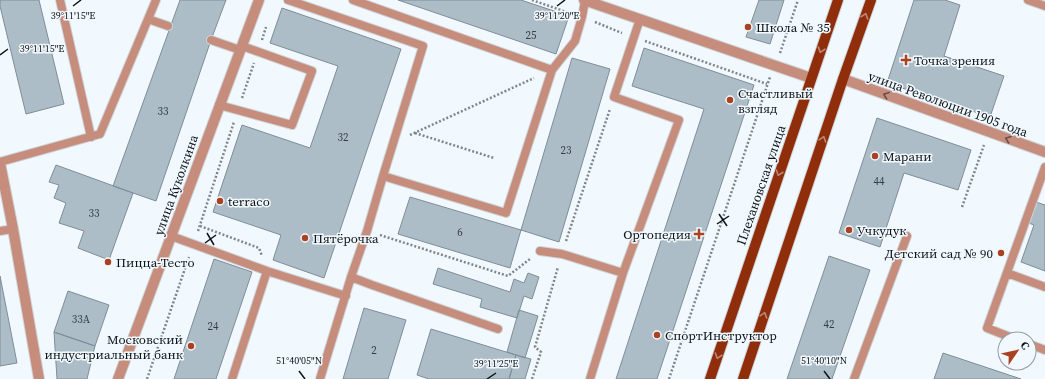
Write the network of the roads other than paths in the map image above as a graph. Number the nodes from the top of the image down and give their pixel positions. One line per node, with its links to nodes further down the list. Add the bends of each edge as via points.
1 (60, 0): 20 (lane)
2 (156, 0): 11 (lane)
3 (258, 0): 15 (street, улица Куколкина)
4 (288, 0): 24 (lane, via 423,46)
5 (353, 0): 16 (lane)
6 (584, 0): 12 (street); 16 (lane, via 575,41)
7 (838, 0): 17 (main road, Плехановская улица, one-way to 17)
8 (871, 0): 18 (main road, one-way to 8)
9 (1028, 0): 10 (lane)
10 (1045, 6)
11 (148, 19): 13 (lane); 20 (lane, via 100,134)
12 (640, 19): 17 (street); 31 (lane, via 614,97 679,120)
13 (168, 26)
14 (211, 40): 15 (lane)
15 (241, 48): 19 (street, улица Куколкина); 19 (lane, via 312,71 292,125)
16 (552, 70): 24 (lane, via 506,213)
17 (811, 78): 43 (main road, Плехановская улица, one-way to 43)
18 (843, 79): 21 (street, улица Революции 1905 года, one-way to 18); 44 (main road, one-way to 18)
19 (219, 105): 27 (street, улица Куколкина)
20 (91, 137): 22 (lane)
21 (1045, 152)
22 (0, 162): 25 (street)
23 (1045, 167): 32 (lane)
24 (383, 176): 33 (lane)
25 (13, 228): 26 (lane); 38 (street)
26 (0, 231)
27 (171, 236): 30 (lane); 39 (street, улица Куколкина)
28 (907, 236): 45 (lane)
29 (540, 251): 31 (lane, via 562,254)
30 (267, 271): 35 (lane); 40 (lane)
31 (624, 273): 42 (lane)
32 (1007, 273): 34 (lane); 37 (lane, via 987,328)
33 (351, 277): 35 (lane); 36 (lane)
34 (1045, 287)
35 (346, 296): 41 (lane)
36 (498, 329)
37 (997, 332)
38 (39, 379)
39 (118, 379)
40 (232, 379)
41 (320, 379)
42 (590, 379)
43 (710, 379)
44 (743, 379)
45 (854, 379)

